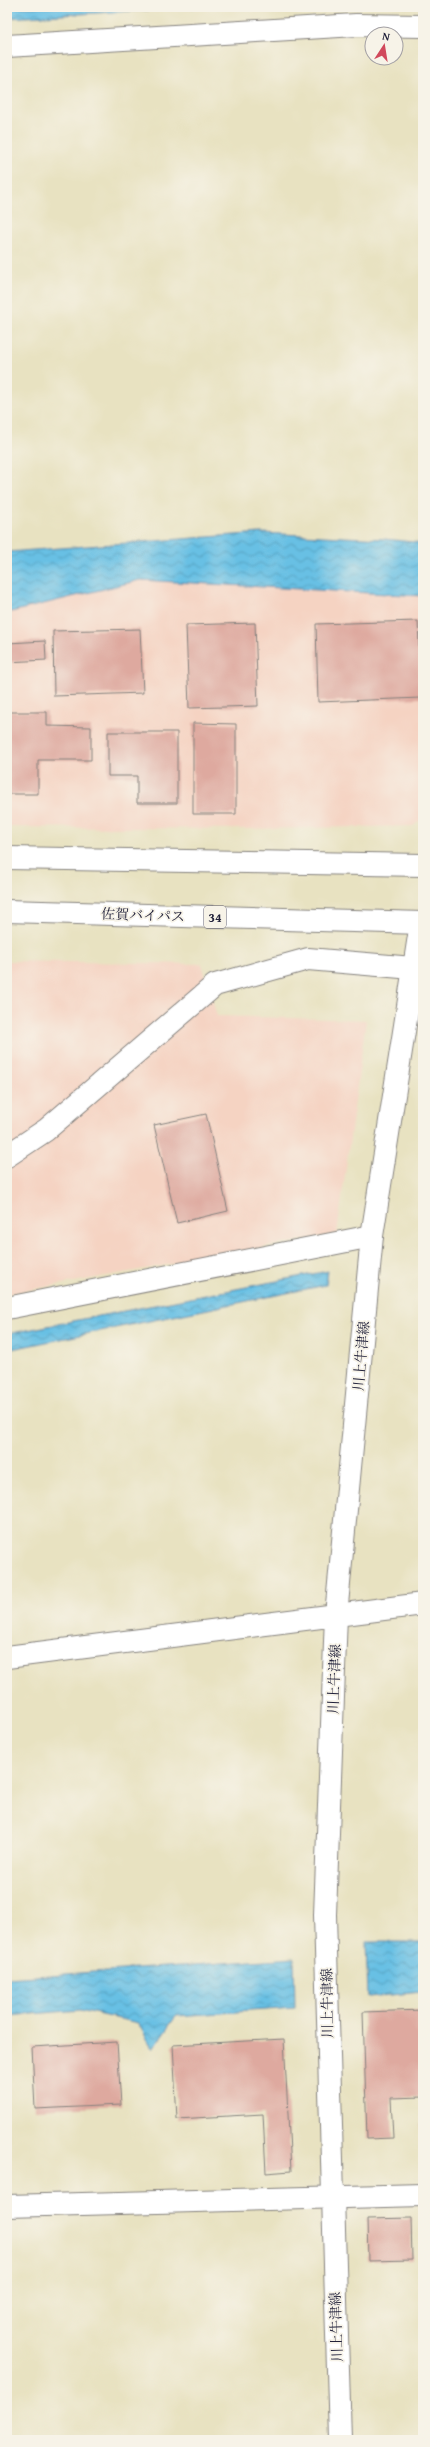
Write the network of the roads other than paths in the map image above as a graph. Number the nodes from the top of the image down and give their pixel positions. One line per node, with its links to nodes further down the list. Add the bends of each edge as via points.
1 (423, 26): 2 (main road, via 356,25)
2 (7, 46)
3 (7, 858): 4 (main road)
4 (423, 865)
5 (7, 911): 6 (main road, 佐賀バイパス / 34)
6 (422, 922): 7 (main road, 川上牛津線)
7 (413, 968): 8 (main road, via 308,960 215,985 46,1130); 9 (main road, 川上牛津線)
8 (7, 1156)
9 (372, 1236): 10 (main road); 12 (main road, 川上牛津線)
10 (7, 1308)
11 (423, 1604): 12 (main road)
12 (336, 1615): 13 (main road); 15 (main road, 川上牛津線, via 325,1915)
13 (7, 1657)
14 (423, 2195): 15 (main road)
15 (332, 2196): 16 (main road); 17 (main road, 川上牛津線)
16 (7, 2206)
17 (340, 2440)

